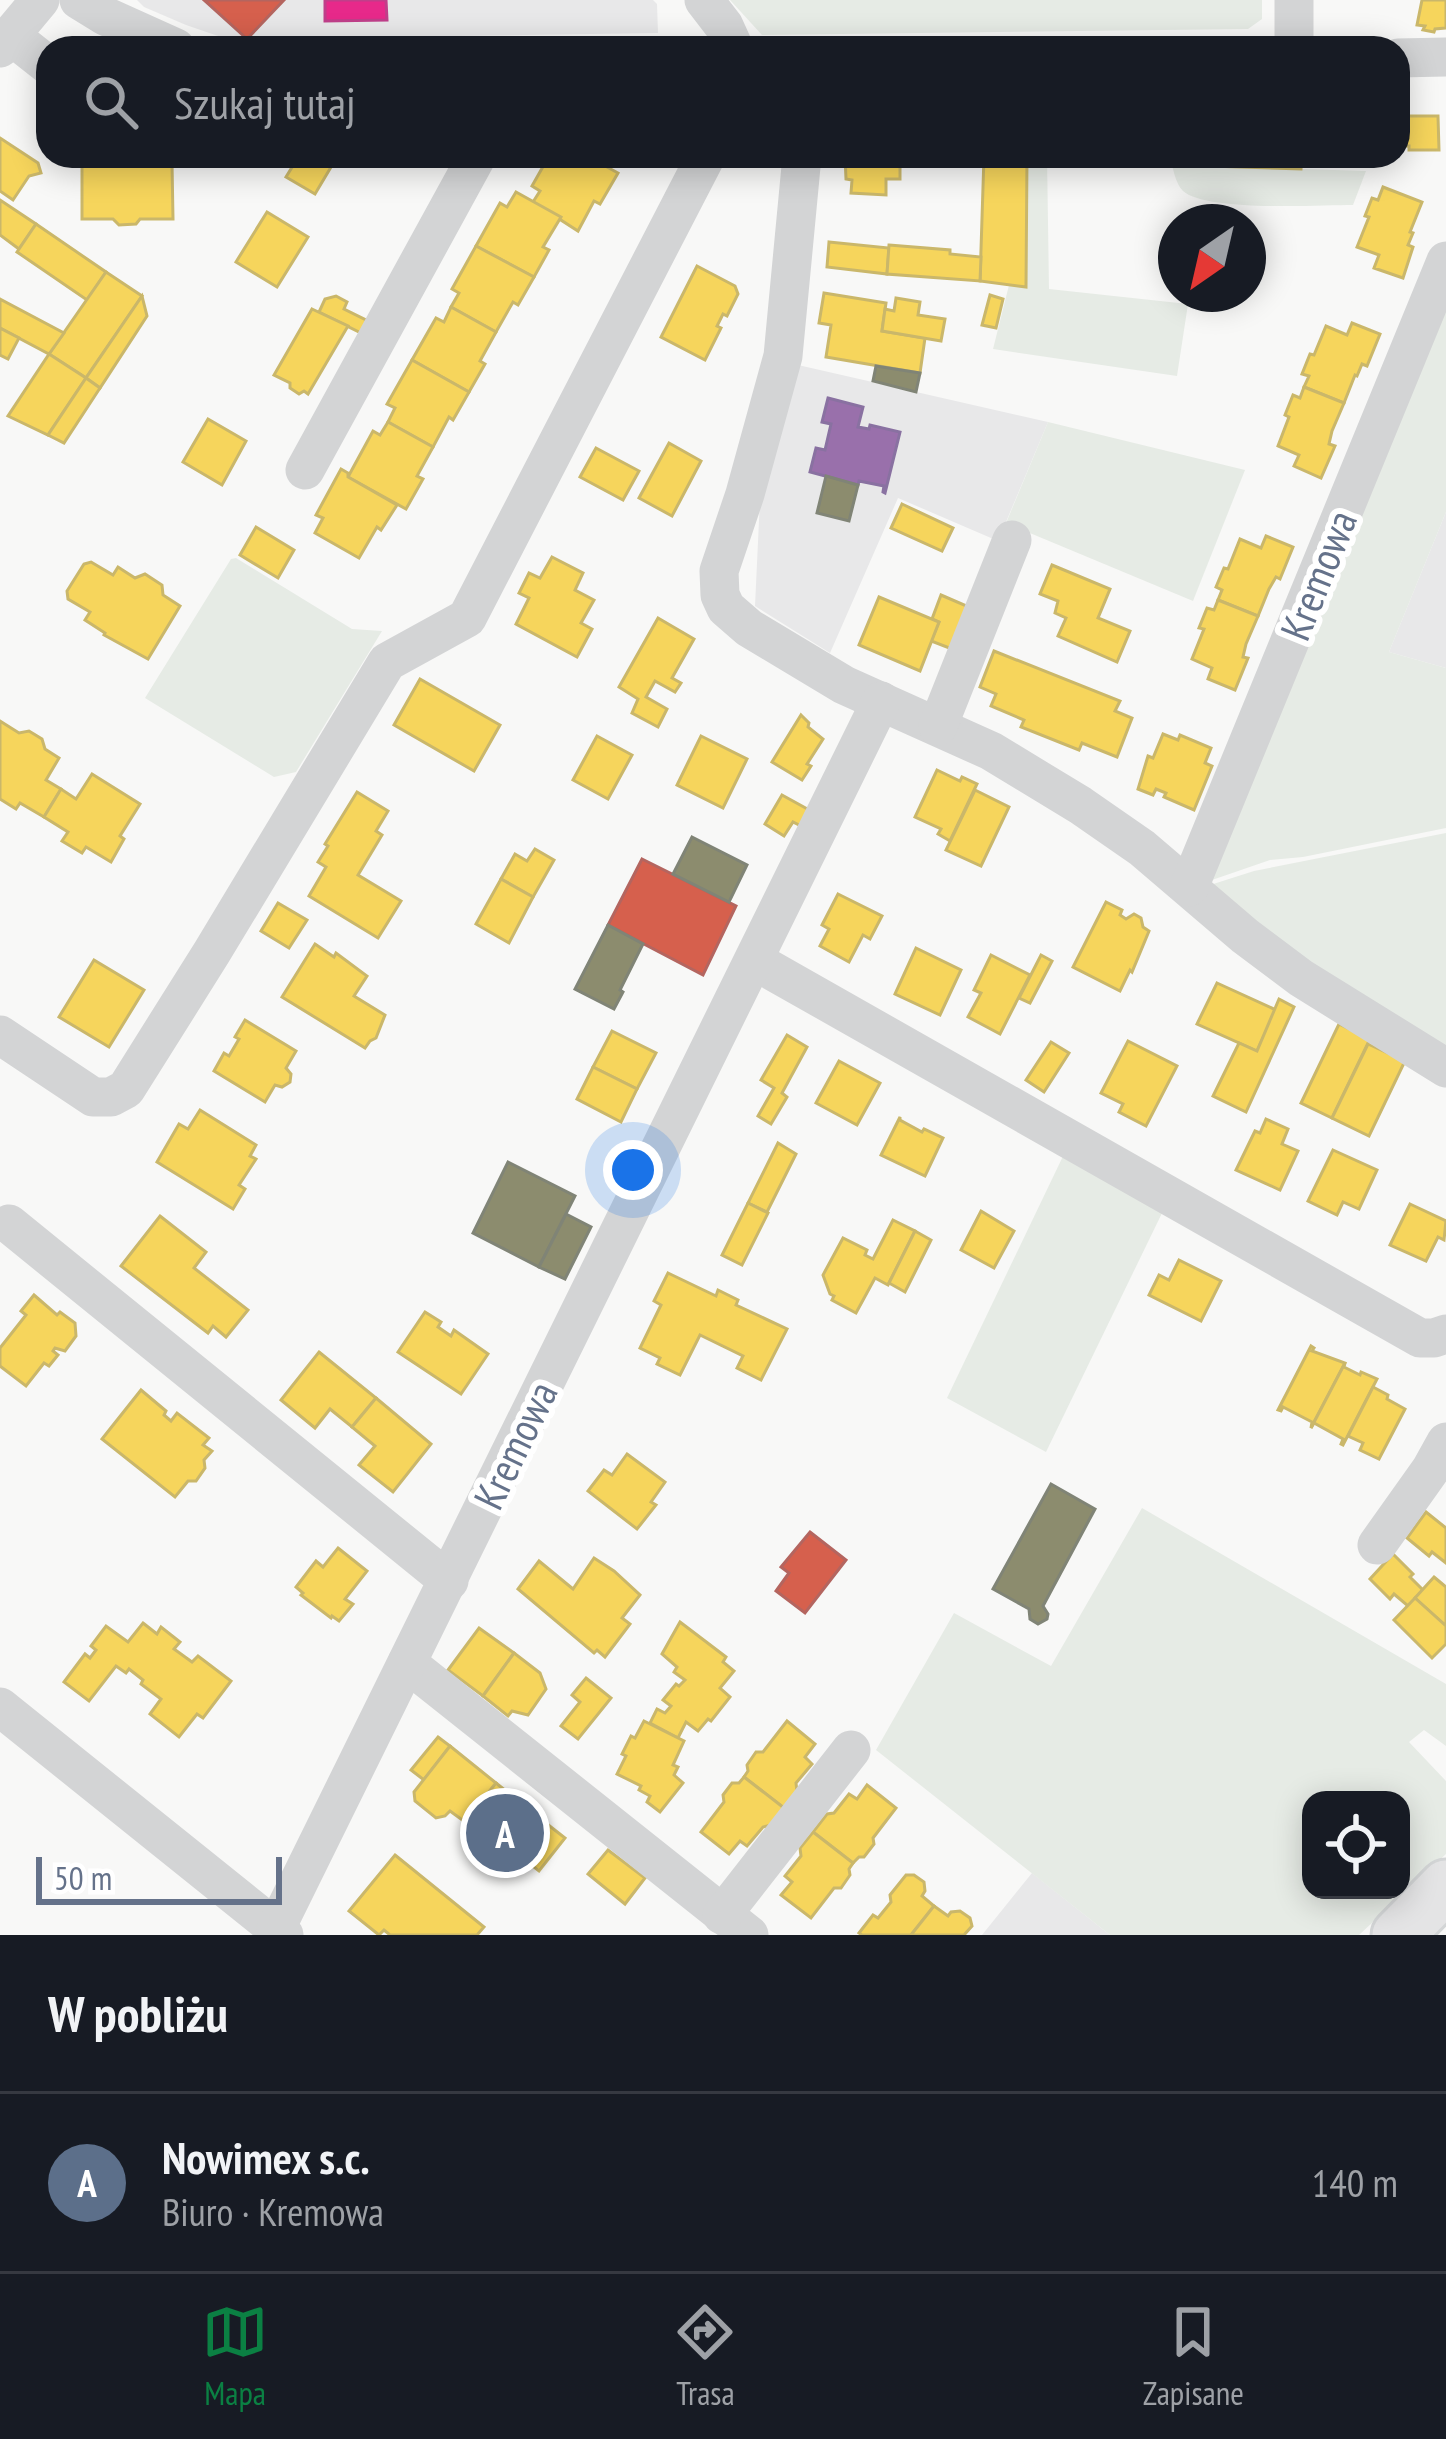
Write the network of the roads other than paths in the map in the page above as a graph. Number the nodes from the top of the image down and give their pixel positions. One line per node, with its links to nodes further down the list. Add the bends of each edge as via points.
1 (40, 0): 8 (street)
2 (79, 0): 5 (street)
3 (704, 0): 6 (street)
4 (1294, 0): 7 (street)
5 (149, 36)
6 (729, 36)
7 (1294, 36)
8 (5, 42): 11 (street)
9 (1446, 57): 10 (street)
10 (1410, 58)
11 (36, 59)
12 (470, 168): 16 (street)
13 (700, 168): 22 (street, via 467,618 387,662 126,1089 93,1096)
14 (801, 168): 18 (street, via 783,356 718,571 720,595 749,628)
15 (1446, 262): 20 (street, Kremowa)
16 (305, 470)
17 (1012, 540): 19 (street)
18 (881, 701): 19 (street); 21 (street, Kremowa)
19 (938, 726): 20 (street, via 1080,805)
20 (1189, 887): 23 (street, via 1300,978)
21 (755, 961): 25 (street, via 1420,1338); 28 (street, Kremowa)
22 (0, 1035)
23 (1446, 1068)
24 (9, 1224): 28 (street)
25 (1444, 1337)
26 (1446, 1442): 27 (street)
27 (1377, 1545)
28 (448, 1581): 29 (street, Kremowa)
29 (406, 1663): 33 (street); 34 (street, Kremowa)
30 (0, 1707): 34 (street)
31 (851, 1750): 33 (street)
32 (1446, 1886): 35 (main road)
33 (736, 1925)
34 (280, 1932)
35 (1398, 1935)

